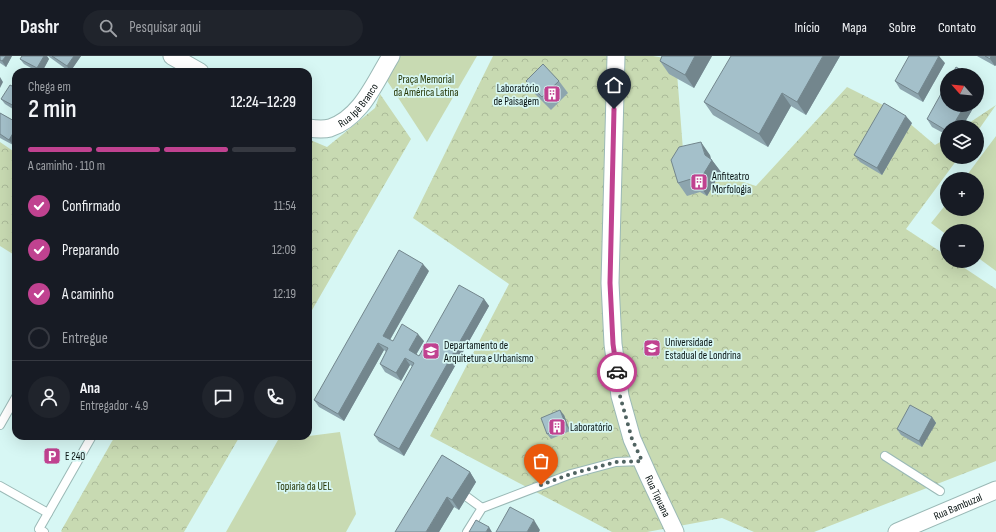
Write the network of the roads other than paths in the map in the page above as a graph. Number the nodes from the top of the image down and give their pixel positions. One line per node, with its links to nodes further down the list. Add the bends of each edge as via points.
1 (172, 56): 4 (street)
2 (391, 56): 5 (street, Rua Ipê Branco, via 370,92 353,113 342,122 328,128)
3 (616, 56): 10 (street, Rua Tipuana, via 610,283 613,344 620,396 632,439)
4 (193, 68)
5 (312, 128)
6 (12, 404): 7 (lane)
7 (0, 425)
8 (90, 440): 16 (lane)
9 (885, 456): 13 (lane)
10 (642, 461): 15 (lane, via 616,462 571,474); 19 (street, Rua Tipuana)
11 (0, 486): 16 (lane)
12 (996, 490): 20 (street, Rua Bambuzal)
13 (940, 491)
14 (467, 497): 15 (lane)
15 (482, 508): 18 (lane)
16 (48, 513): 17 (lane, via 39,529)
17 (44, 532)
18 (467, 532)
19 (676, 532)
20 (897, 532)

